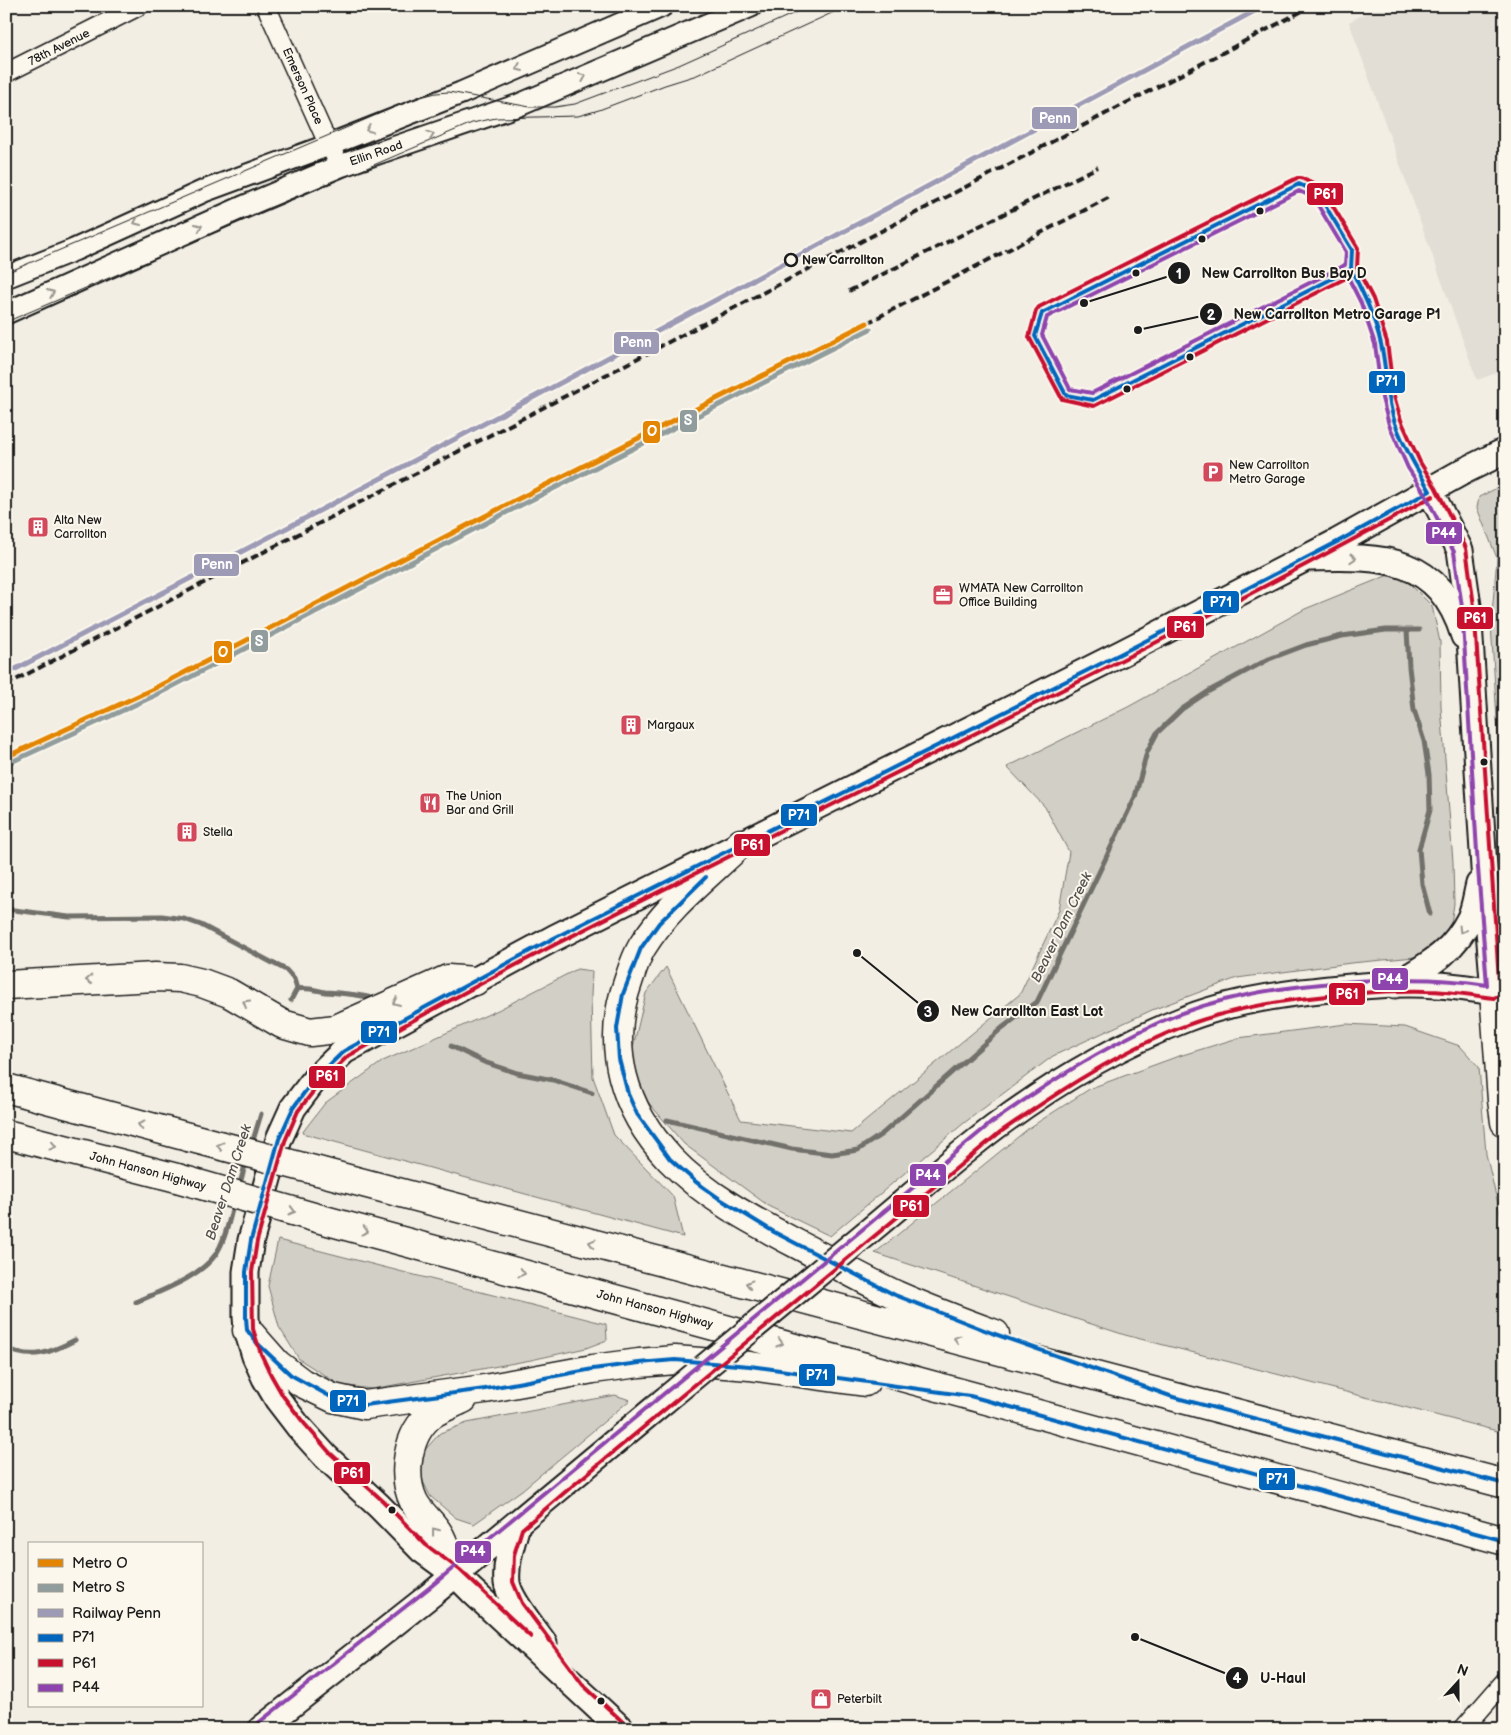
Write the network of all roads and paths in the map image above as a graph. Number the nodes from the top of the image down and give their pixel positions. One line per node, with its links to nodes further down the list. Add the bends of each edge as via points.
1 (139, 6): 5 (street, 78th Avenue)
2 (266, 6): 6 (street, Emerson Place)
3 (662, 6): 6 (street, Ellin Road, one-way to 6, via 461,93)
4 (751, 6): 7 (street, Ellin Road, one-way to 4, via 519,104)
5 (6, 73)
6 (329, 145): 7 (street, Emerson Place); 8 (street, Ellin Road, one-way to 8, via 204,191)
7 (340, 166): 9 (street, Ellin Road, one-way to 7)
8 (6, 277)
9 (6, 313)
10 (1505, 451): 11 (main road)
11 (1430, 491): 12 (main road); 13 (main road, via 1460,550)
12 (1304, 558): 13 (main road, one-way to 13, via 1388,560 1430,579 1458,617); 14 (main road, via 1115,657)
13 (1471, 657): 15 (main road)
14 (741, 843): 17 (main road); 27 (highway, via 658,923 641,948 624,994 617,1028 618,1059 637,1114 670,1159 720,1199 774,1232 895,1295)
15 (1484, 868): 16 (main road); 19 (main road, one-way to 19, via 1470,916 1453,944 1435,960); 20 (main road)
16 (1505, 919)
17 (475, 981): 18 (highway, one-way to 18, via 448,979 336,1029 310,1032 282,1024 229,993 180,978); 24 (main road, via 344,1051 315,1079 293,1108 269,1173 251,1240 246,1272)
18 (6, 985)
19 (1395, 985): 20 (main road, via 1438,985); 29 (main road, bridge, via 1268,996 1189,1017 1128,1044 1064,1081 995,1128)
20 (1499, 993): 22 (highway)
21 (6, 1088): 27 (highway, one-way to 21, bridge)
22 (1505, 1122)
23 (6, 1134): 26 (highway, John Hanson Highway, one-way to 26, bridge)
24 (247, 1330): 25 (highway, via 265,1352 291,1375 342,1400 381,1404); 31 (main road, via 265,1378 298,1426 422,1550)
25 (485, 1389): 26 (highway, via 593,1369 675,1360 750,1366); 31 (highway, one-way to 25, via 439,1534 414,1503 406,1469 416,1434 423,1423 432,1414)
26 (970, 1396): 30 (highway, John Hanson Highway)
27 (1173, 1397): 28 (highway)
28 (1505, 1484)
29 (517, 1525): 31 (main road); 33 (main road, via 508,1554 507,1583 517,1606)
30 (1505, 1541)
31 (456, 1575): 33 (main road); 34 (main road)
32 (1505, 1680): 36 (street)
33 (578, 1689): 35 (main road)
34 (261, 1729)
35 (621, 1729)
36 (1463, 1729)

